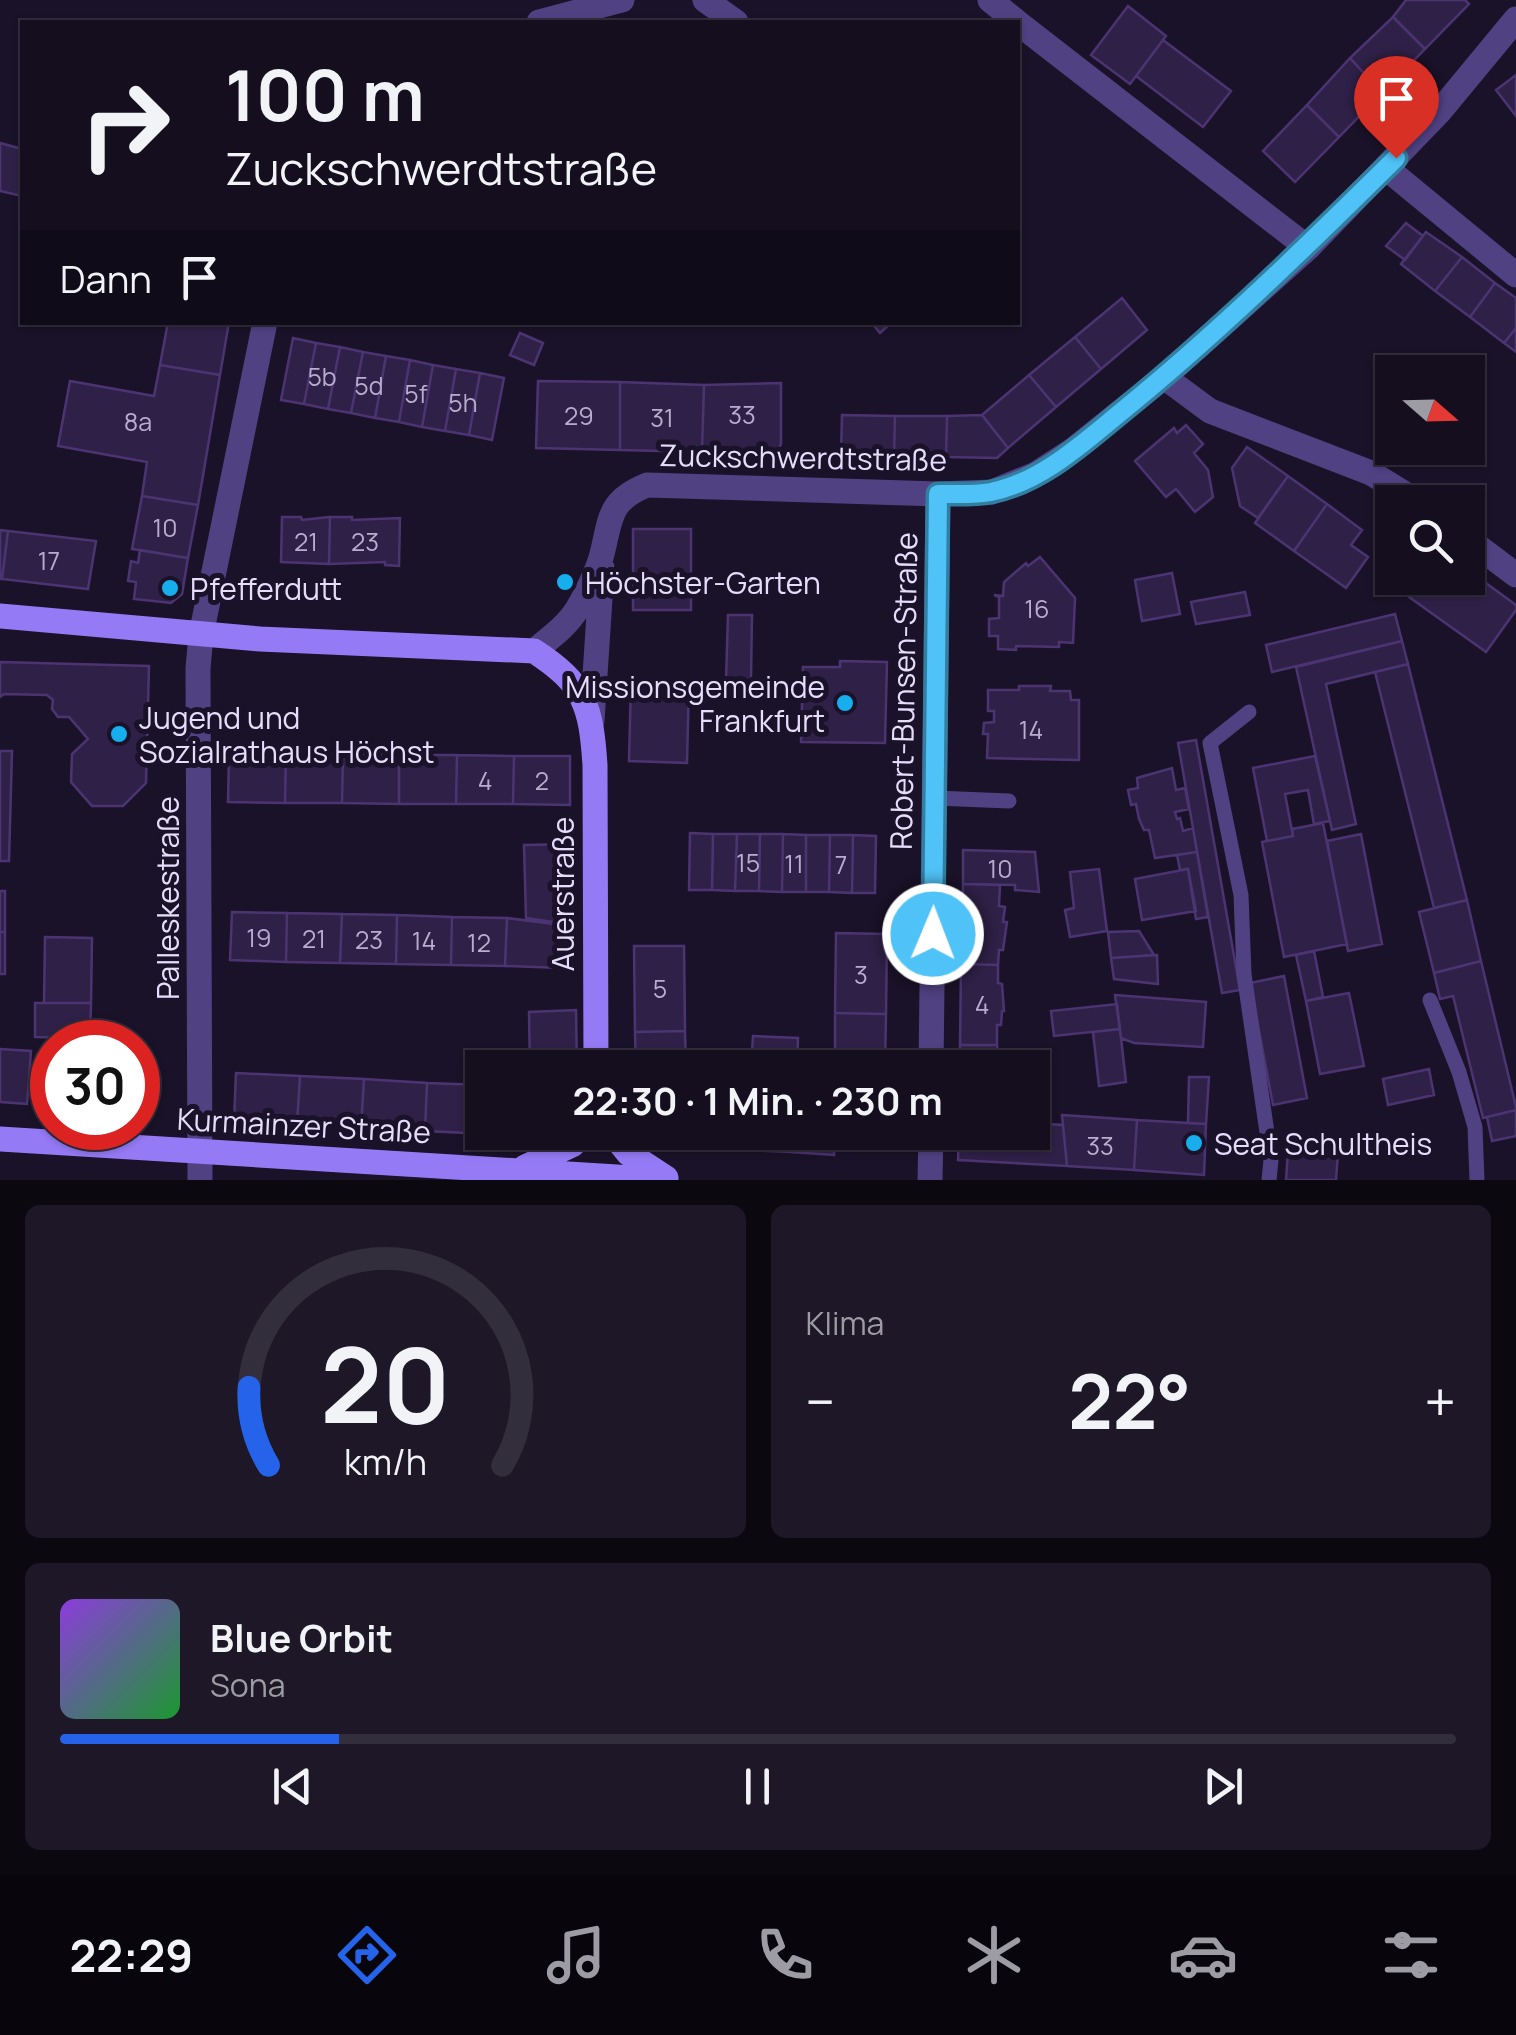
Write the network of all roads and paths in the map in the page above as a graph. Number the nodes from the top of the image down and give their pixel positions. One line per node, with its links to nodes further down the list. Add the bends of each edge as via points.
1 (622, 0): 5 (street)
2 (705, 0): 6 (street)
3 (990, 0): 7 (street)
4 (1516, 19): 9 (street, Zuckschwerdtstraße)
5 (547, 20)
6 (733, 20)
7 (1013, 20)
8 (1020, 25): 10 (street)
9 (1386, 168): 10 (street, Zuckschwerdtstraße); 11 (street)
10 (1308, 248): 13 (street, Zuckschwerdtstraße)
11 (1516, 275)
12 (264, 325): 20 (street, Palleskestraße)
13 (1164, 377): 14 (street, via 1210,410); 15 (street, Zuckschwerdtstraße, via 1036,474 992,492)
14 (1391, 485)
15 (938, 494): 16 (street, Zuckschwerdtstraße, via 647,484 616,507); 24 (street, Robert-Bunsen-Straße)
16 (602, 552): 21 (street, Zuckschwerdtstraße, via 578,608); 23 (street, Auerstraße)
17 (1485, 552): 18 (street)
18 (1516, 575)
19 (0, 616): 20 (main road)
20 (201, 635): 21 (main road); 33 (street, Palleskestraße)
21 (534, 651): 23 (main road, Auerstraße, via 564,671)
22 (1249, 712): 38 (lane, via 1210,743 1241,895)
23 (592, 721): 27 (main road, Auerstraße)
24 (935, 798): 25 (lane); 28 (street, Robert-Bunsen-Straße)
25 (1009, 801)
26 (1430, 1000): 39 (lane, via 1475,1127)
27 (596, 1050)
28 (931, 1050)
29 (0, 1139): 33 (main road, Kurmainzer Straße)
30 (562, 1150): 34 (main road)
31 (628, 1150): 36 (main road)
32 (930, 1150): 37 (street)
33 (200, 1152): 34 (main road, Kurmainzer Straße); 35 (street, Palleskestraße)
34 (520, 1170): 36 (main road, Kurmainzer Straße)
35 (200, 1180)
36 (668, 1180)
37 (930, 1180)
38 (1269, 1180)
39 (1477, 1180)

